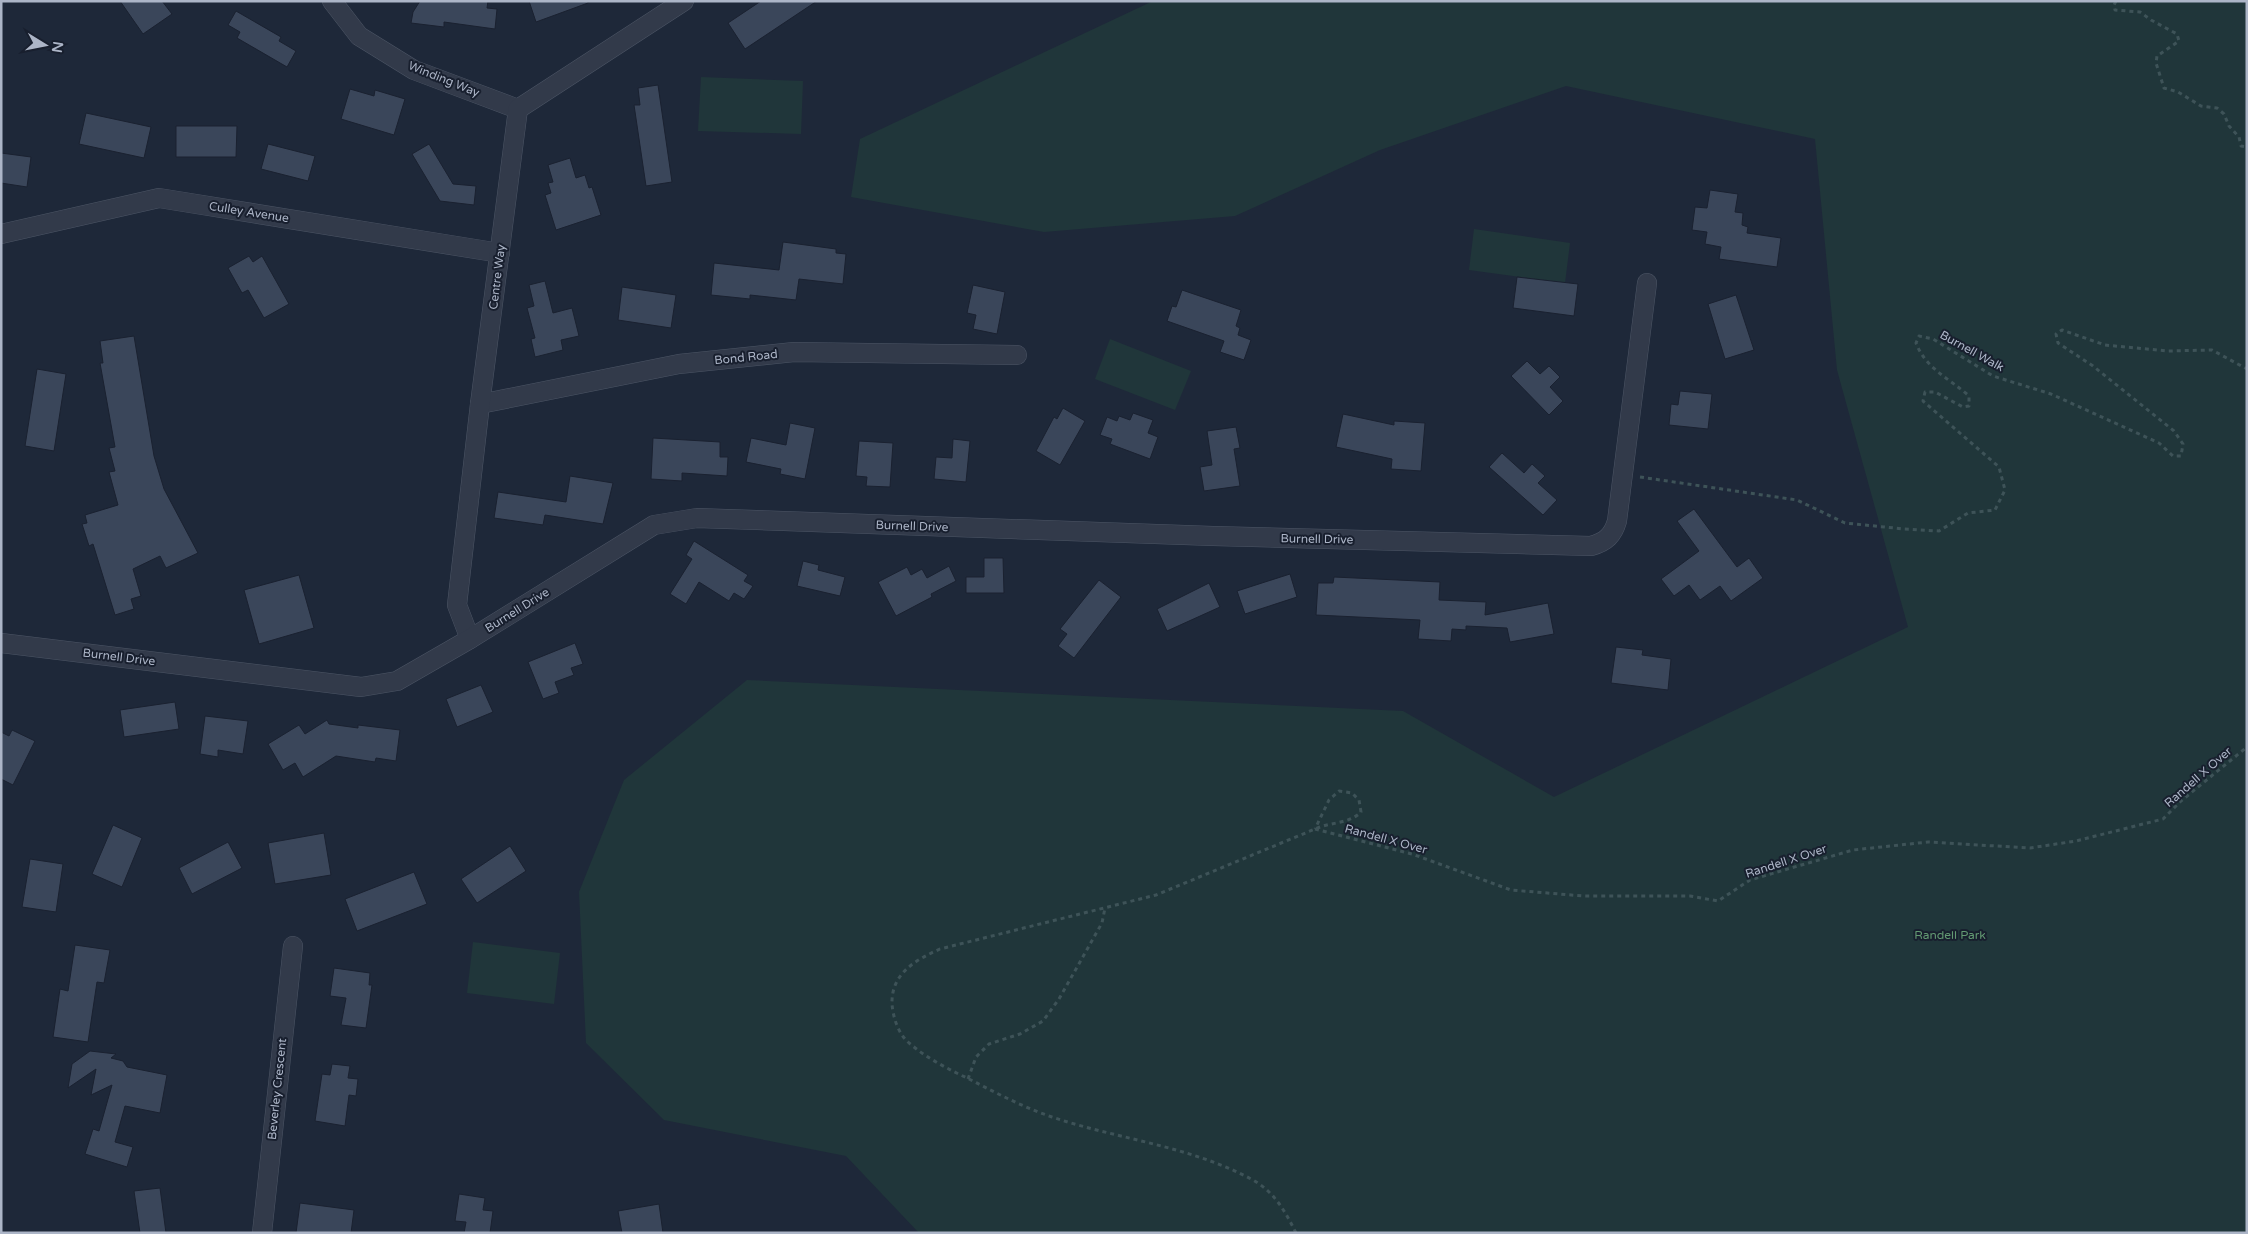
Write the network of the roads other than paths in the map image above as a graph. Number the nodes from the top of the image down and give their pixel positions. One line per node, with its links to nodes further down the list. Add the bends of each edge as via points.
1 (332, 1): 3 (street, Winding Way, via 359,36 414,70)
2 (684, 1): 3 (street)
3 (518, 109): 5 (street, Centre Way)
4 (1, 234): 5 (street, Culley Avenue, via 159,198)
5 (500, 253): 8 (street, Centre Way)
6 (1647, 283): 9 (street, Burnell Drive, via 1617,521 1614,533 1602,543 1591,546 1213,536 697,518 654,525)
7 (1017, 355): 8 (street, Bond Road, via 794,352 679,364)
8 (480, 404): 9 (street, Centre Way, via 457,605)
9 (470, 639): 10 (street, Burnell Drive, via 397,681 361,687)
10 (1, 643)
11 (293, 946): 12 (street, Beverley Crescent)
12 (262, 1233)

